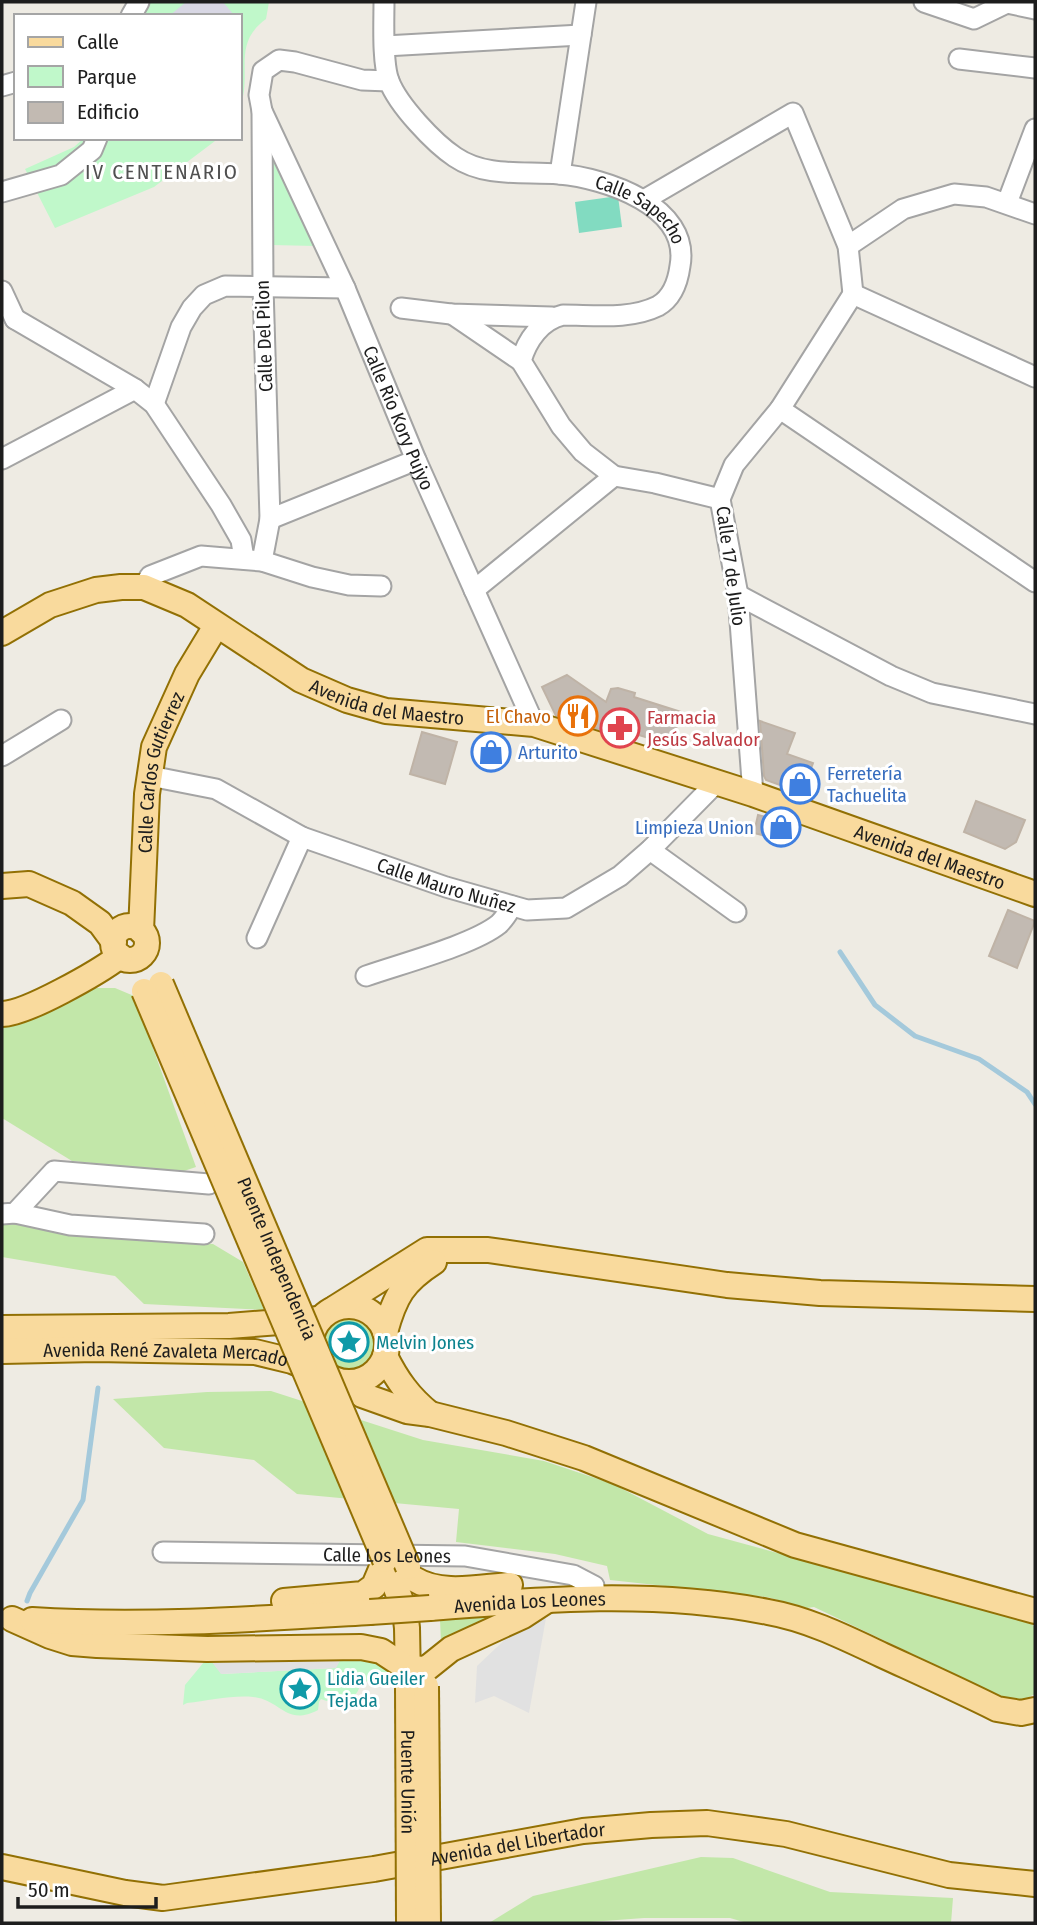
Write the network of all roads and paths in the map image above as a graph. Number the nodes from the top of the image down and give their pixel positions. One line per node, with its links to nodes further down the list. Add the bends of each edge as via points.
1 (384, 2): 6 (street, Calle Sapecho)
2 (586, 2): 5 (street)
3 (924, 2): 4 (street, via 974,19 1007,3)
4 (1035, 9)
5 (580, 34): 6 (street); 13 (street)
6 (384, 46): 9 (street, Calle Sapecho)
7 (959, 59): 8 (street)
8 (1035, 68)
9 (389, 81): 10 (street, Calle Del Pilon, via 362,80 279,60 263,71); 13 (street, Calle Sapecho, via 428,134 456,158 482,169 514,174)
10 (261, 111): 19 (street, Calle Del Pilon); 20 (street, Calle Río Kory Pujyo)
11 (1035, 129): 16 (street)
12 (96, 140): 14 (street, via 92,150 61,175)
13 (560, 174): 15 (street, Calle Sapecho, via 615,187)
14 (2, 192)
15 (644, 200): 18 (street, via 793,113); 25 (street, Calle Sapecho, via 676,230 683,253 672,292 662,304 642,313)
16 (1007, 203): 17 (street); 18 (street, via 954,194 903,209)
17 (1035, 214)
18 (848, 246): 22 (street)
19 (263, 286): 20 (street); 30 (street, via 225,286 204,295 181,327); 36 (street, Calle Del Pilon)
20 (345, 288): 33 (street, Calle Río Kory Pujyo)
21 (2, 290): 26 (street)
22 (853, 294): 28 (street); 31 (street, Calle 17 de Julio)
23 (401, 308): 24 (street, Calle Sapecho)
24 (451, 314): 25 (street, Calle Sapecho); 27 (street)
25 (552, 317): 27 (street, via 534,334)
26 (8, 321): 29 (street)
27 (521, 361): 34 (street, via 561,426 583,452)
28 (1035, 377)
29 (135, 389): 30 (street); 32 (street)
30 (154, 404): 37 (street)
31 (780, 409): 35 (street, Calle 17 de Julio, via 734,465); 38 (street)
32 (2, 459)
33 (416, 460): 36 (street); 41 (street, Calle Río Kory Pujyo)
34 (614, 476): 35 (street); 41 (street)
35 (720, 499): 42 (street, Calle 17 de Julio)
36 (270, 519): 37 (street, Calle Del Pilon)
37 (253, 560): 39 (street, via 349,586); 40 (street, via 201,556 150,576)
38 (1035, 582)
39 (382, 586)
40 (144, 587): 43 (main road, Avenida del Maestro, via 187,605); 44 (main road, Avenida del Maestro, via 96,590 50,605)
41 (474, 590): 47 (street, Calle Río Kory Pujyo)
42 (738, 596): 45 (street, via 933,693); 51 (street, Calle 17 de Julio)
43 (216, 626): 47 (main road, Avenida del Maestro, via 301,680 347,700 386,710); 49 (main road, Calle Carlos Gutierrez, via 165,718)
44 (2, 633)
45 (1035, 714)
46 (61, 720): 48 (street)
47 (534, 724): 50 (main road, Avenida del Maestro)
48 (2, 756)
49 (150, 776): 52 (street, Calle Mauro Nuñez, via 216,789); 59 (main road, Calle Carlos Gutierrez)
50 (716, 783): 51 (main road, Avenida del Maestro); 53 (street, Calle Mauro Nuñez)
51 (753, 794): 55 (main road, Avenida del Maestro)
52 (302, 837): 56 (street, Calle Mauro Nuñez); 58 (street)
53 (650, 850): 56 (street, Calle Mauro Nuñez, via 620,876 566,908 527,911); 57 (street)
54 (2, 886): 59 (main road, Puente Independencia, via 29,884 72,903)
55 (1033, 887)
56 (512, 906): 60 (street, via 489,930)
57 (736, 912)
58 (257, 938)
59 (129, 947): 61 (main road, via 100,970 22,1009); 74 (main road, Puente Independencia, bridge, via 152,988)
60 (366, 976)
61 (2, 1014)
62 (209, 1184): 63 (street, via 54,1171)
63 (8, 1214): 64 (street, via 70,1225)
64 (204, 1234)
65 (453, 1250): 66 (main road, via 488,1250 793,1291); 67 (main road, via 428,1250); 69 (main road, via 401,1288)
66 (1035, 1299)
67 (327, 1313): 68 (main road, Avenida René Zavaleta Mercado, via 229,1326); 69 (main road, via 348,1305 362,1307 373,1314); 71 (main road, via 310,1338 310,1349 318,1368)
68 (2, 1328)
69 (385, 1344): 71 (main road, via 379,1367 370,1376 359,1381); 72 (main road, via 398,1382)
70 (2, 1351): 71 (main road, Avenida René Zavaleta Mercado, via 255,1352)
71 (336, 1379): 72 (main road, via 362,1395)
72 (430, 1414): 77 (main road, via 584,1458 795,1545)
73 (163, 1552): 75 (street, Calle Los Leones, via 465,1556 573,1575 594,1586)
74 (402, 1569): 76 (main road, via 424,1586 510,1585); 79 (main road, via 363,1594 115,1610); 80 (main road, Puente Unión); 80 (main road, Puente Unión, via 419,1595)
75 (595, 1597): 76 (main road, Avenida Los Leones); 81 (main road, Avenida Los Leones, via 666,1599 769,1612 836,1633 998,1709)
76 (550, 1598): 79 (main road, Avenida Los Leones, bridge, via 207,1623); 80 (main road, via 523,1616 451,1649)
77 (1035, 1611)
78 (7, 1619): 79 (main road, Avenida Los Leones); 80 (main road, via 72,1643 207,1649 361,1647 381,1651)
79 (97, 1623)
80 (417, 1677): 84 (main road, Puente Unión, bridge); 85 (main road, Puente Unión, bridge)
81 (1035, 1710)
82 (2, 1867): 83 (main road, Avenida del Libertador, via 163,1898 374,1869 583,1831 707,1823 786,1834 949,1875)
83 (1035, 1884)
84 (409, 1923)
85 (428, 1923)

